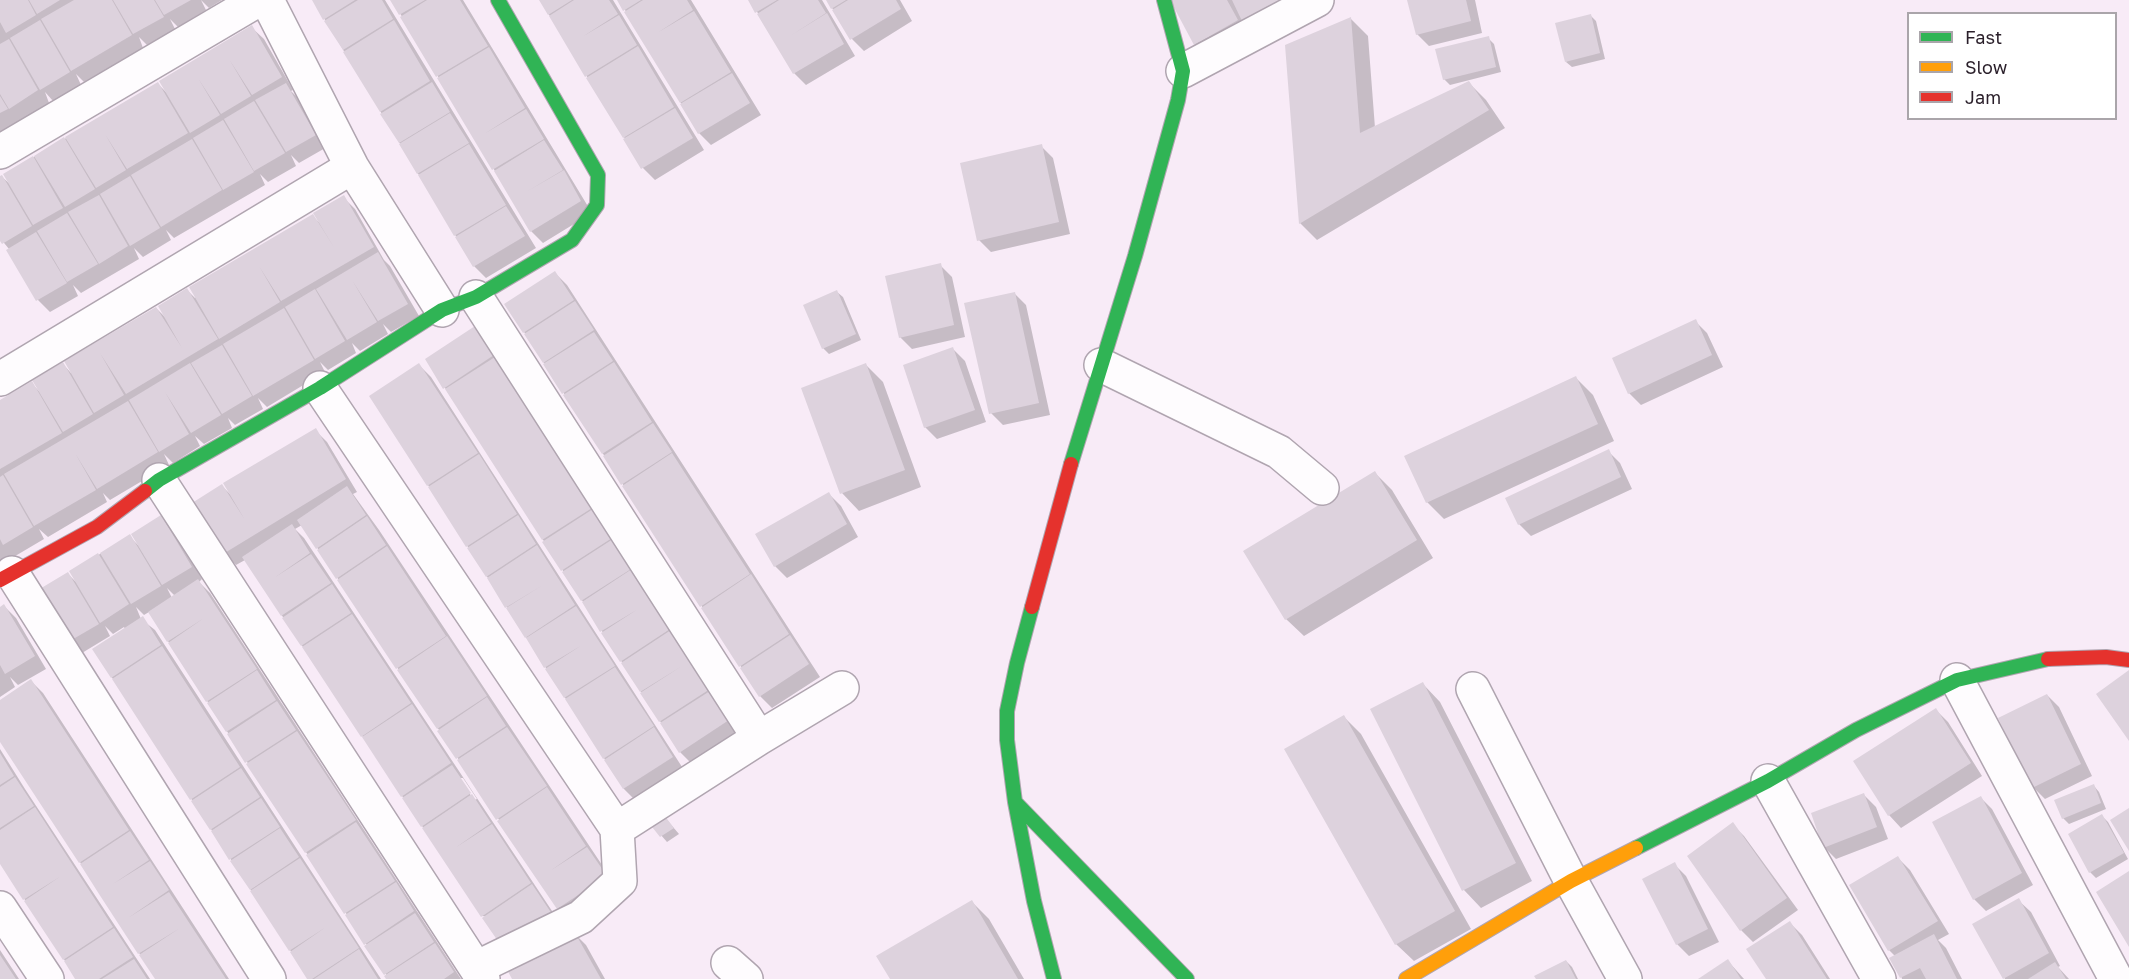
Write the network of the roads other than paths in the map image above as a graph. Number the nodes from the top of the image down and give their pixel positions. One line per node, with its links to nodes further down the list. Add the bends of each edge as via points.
1 (258, 0): 7 (street)
2 (267, 0): 8 (street)
3 (498, 0): 9 (street, via 598,175 597,205 572,240)
4 (1164, 0): 6 (street)
5 (1317, 0): 6 (street)
6 (1183, 70): 11 (street, via 1135,256)
7 (0, 152)
8 (352, 167): 10 (street); 12 (street)
9 (476, 297): 10 (street); 21 (street)
10 (442, 310): 13 (street)
11 (1101, 365): 15 (street, via 1279,452); 23 (street, via 1007,711 1006,740)
12 (0, 379)
13 (320, 388): 14 (street); 24 (street)
14 (159, 480): 16 (street, via 97,526); 27 (street)
15 (1322, 488)
16 (6, 577): 29 (street)
17 (2129, 660): 18 (street, via 2043,659)
18 (1957, 680): 22 (street, via 1856,730); 35 (street)
19 (842, 688): 21 (street)
20 (1473, 689): 25 (street)
21 (759, 738): 24 (street)
22 (1768, 781): 25 (street); 34 (street)
23 (1015, 802): 30 (street); 31 (street)
24 (617, 829): 27 (street, via 620,881 581,917)
25 (1571, 881): 32 (street); 33 (street)
26 (0, 908): 28 (street)
27 (479, 974)
28 (47, 979)
29 (269, 979)
30 (1054, 979)
31 (1187, 979)
32 (1406, 979)
33 (1625, 979)
34 (1879, 979)
35 (2116, 979)

